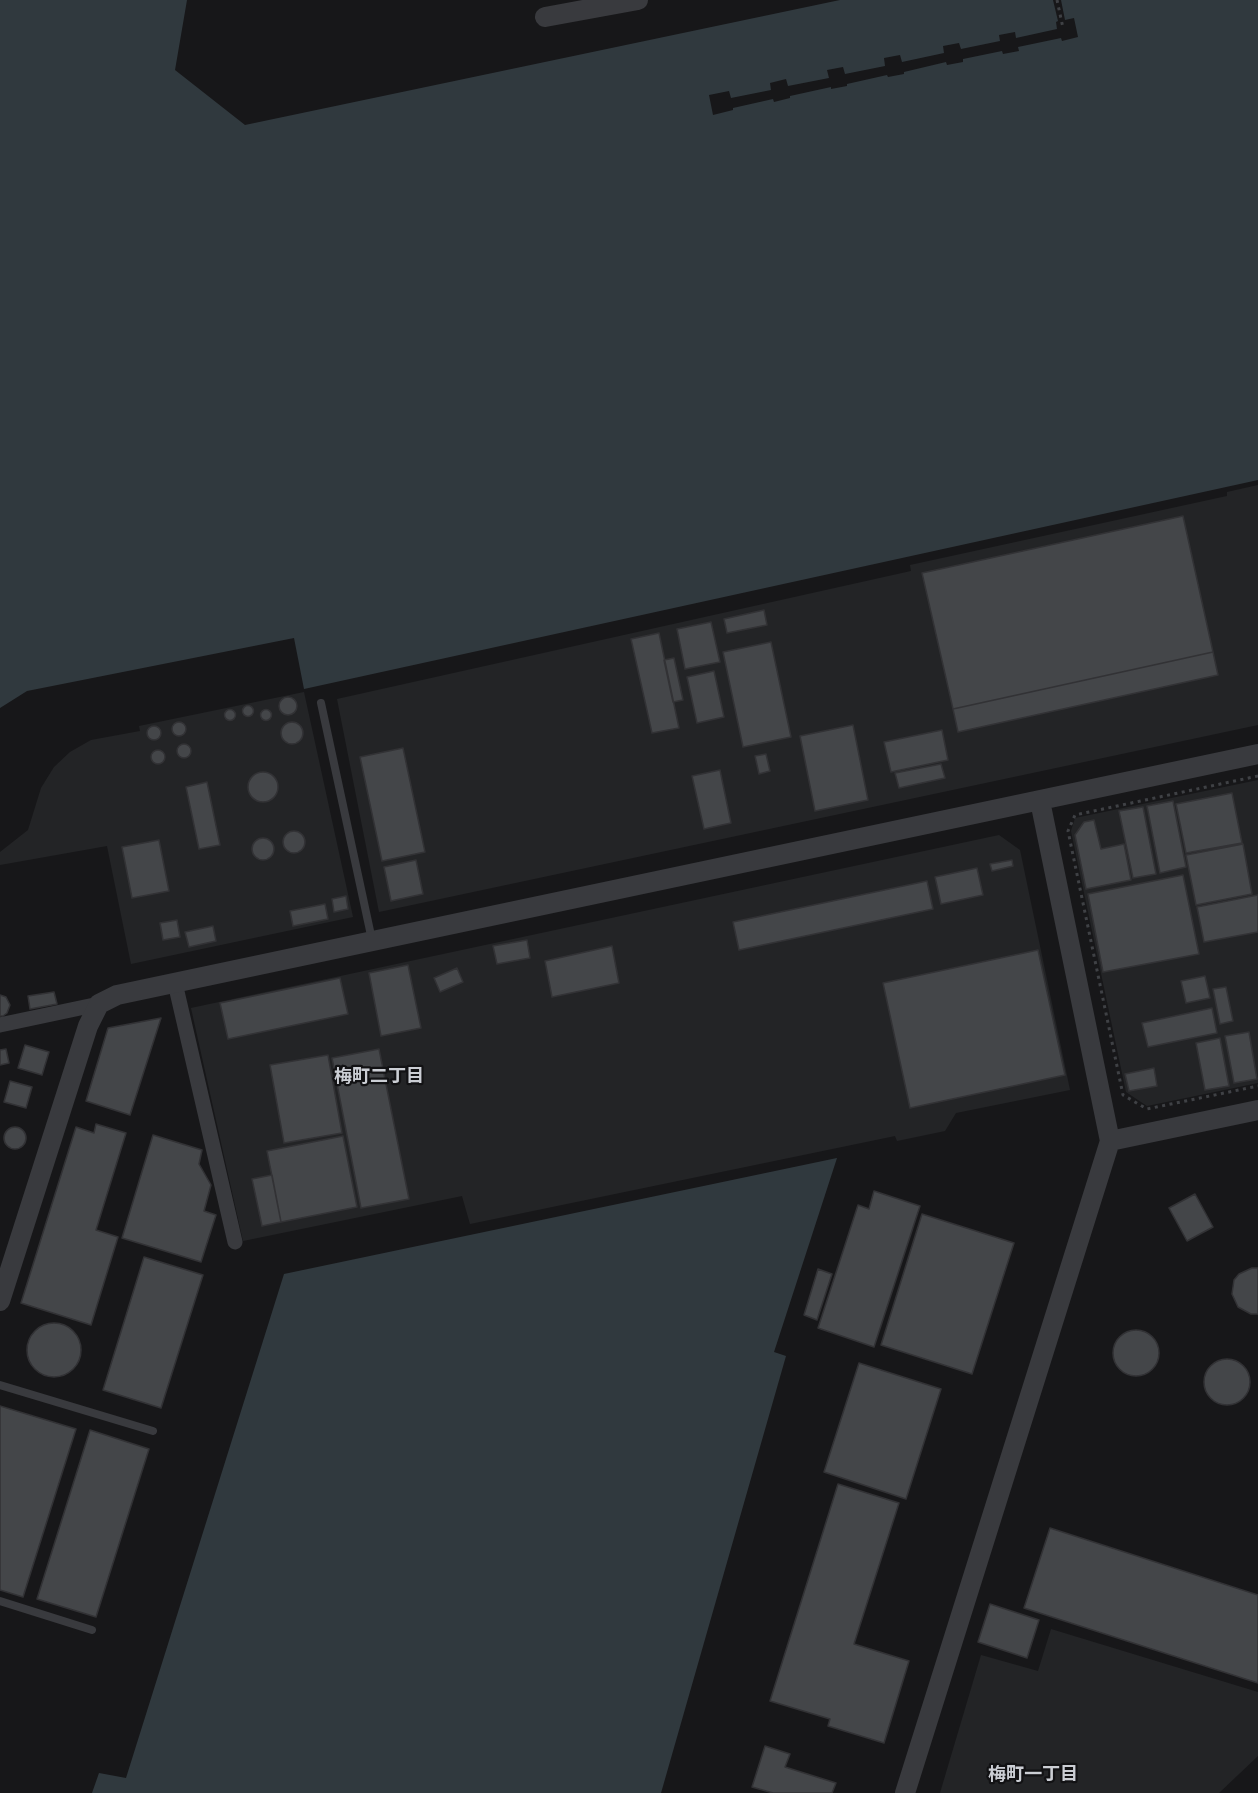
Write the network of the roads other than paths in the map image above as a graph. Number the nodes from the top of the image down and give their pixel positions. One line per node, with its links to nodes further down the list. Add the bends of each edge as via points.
1 (638, 0): 2 (street)
2 (545, 17)
3 (321, 703): 6 (lane)
4 (1258, 754): 5 (street)
5 (1040, 801): 6 (street); 11 (street)
6 (372, 941): 7 (street)
7 (175, 983): 8 (street, via 117,995); 12 (street)
8 (99, 1004): 9 (street); 13 (street, via 88,1026)
9 (0, 1025)
10 (1258, 1110): 11 (street)
11 (1110, 1142): 18 (street)
12 (235, 1242)
13 (0, 1301)
14 (0, 1385): 15 (lane)
15 (153, 1431)
16 (0, 1601): 17 (lane)
17 (92, 1630)
18 (905, 1793)

